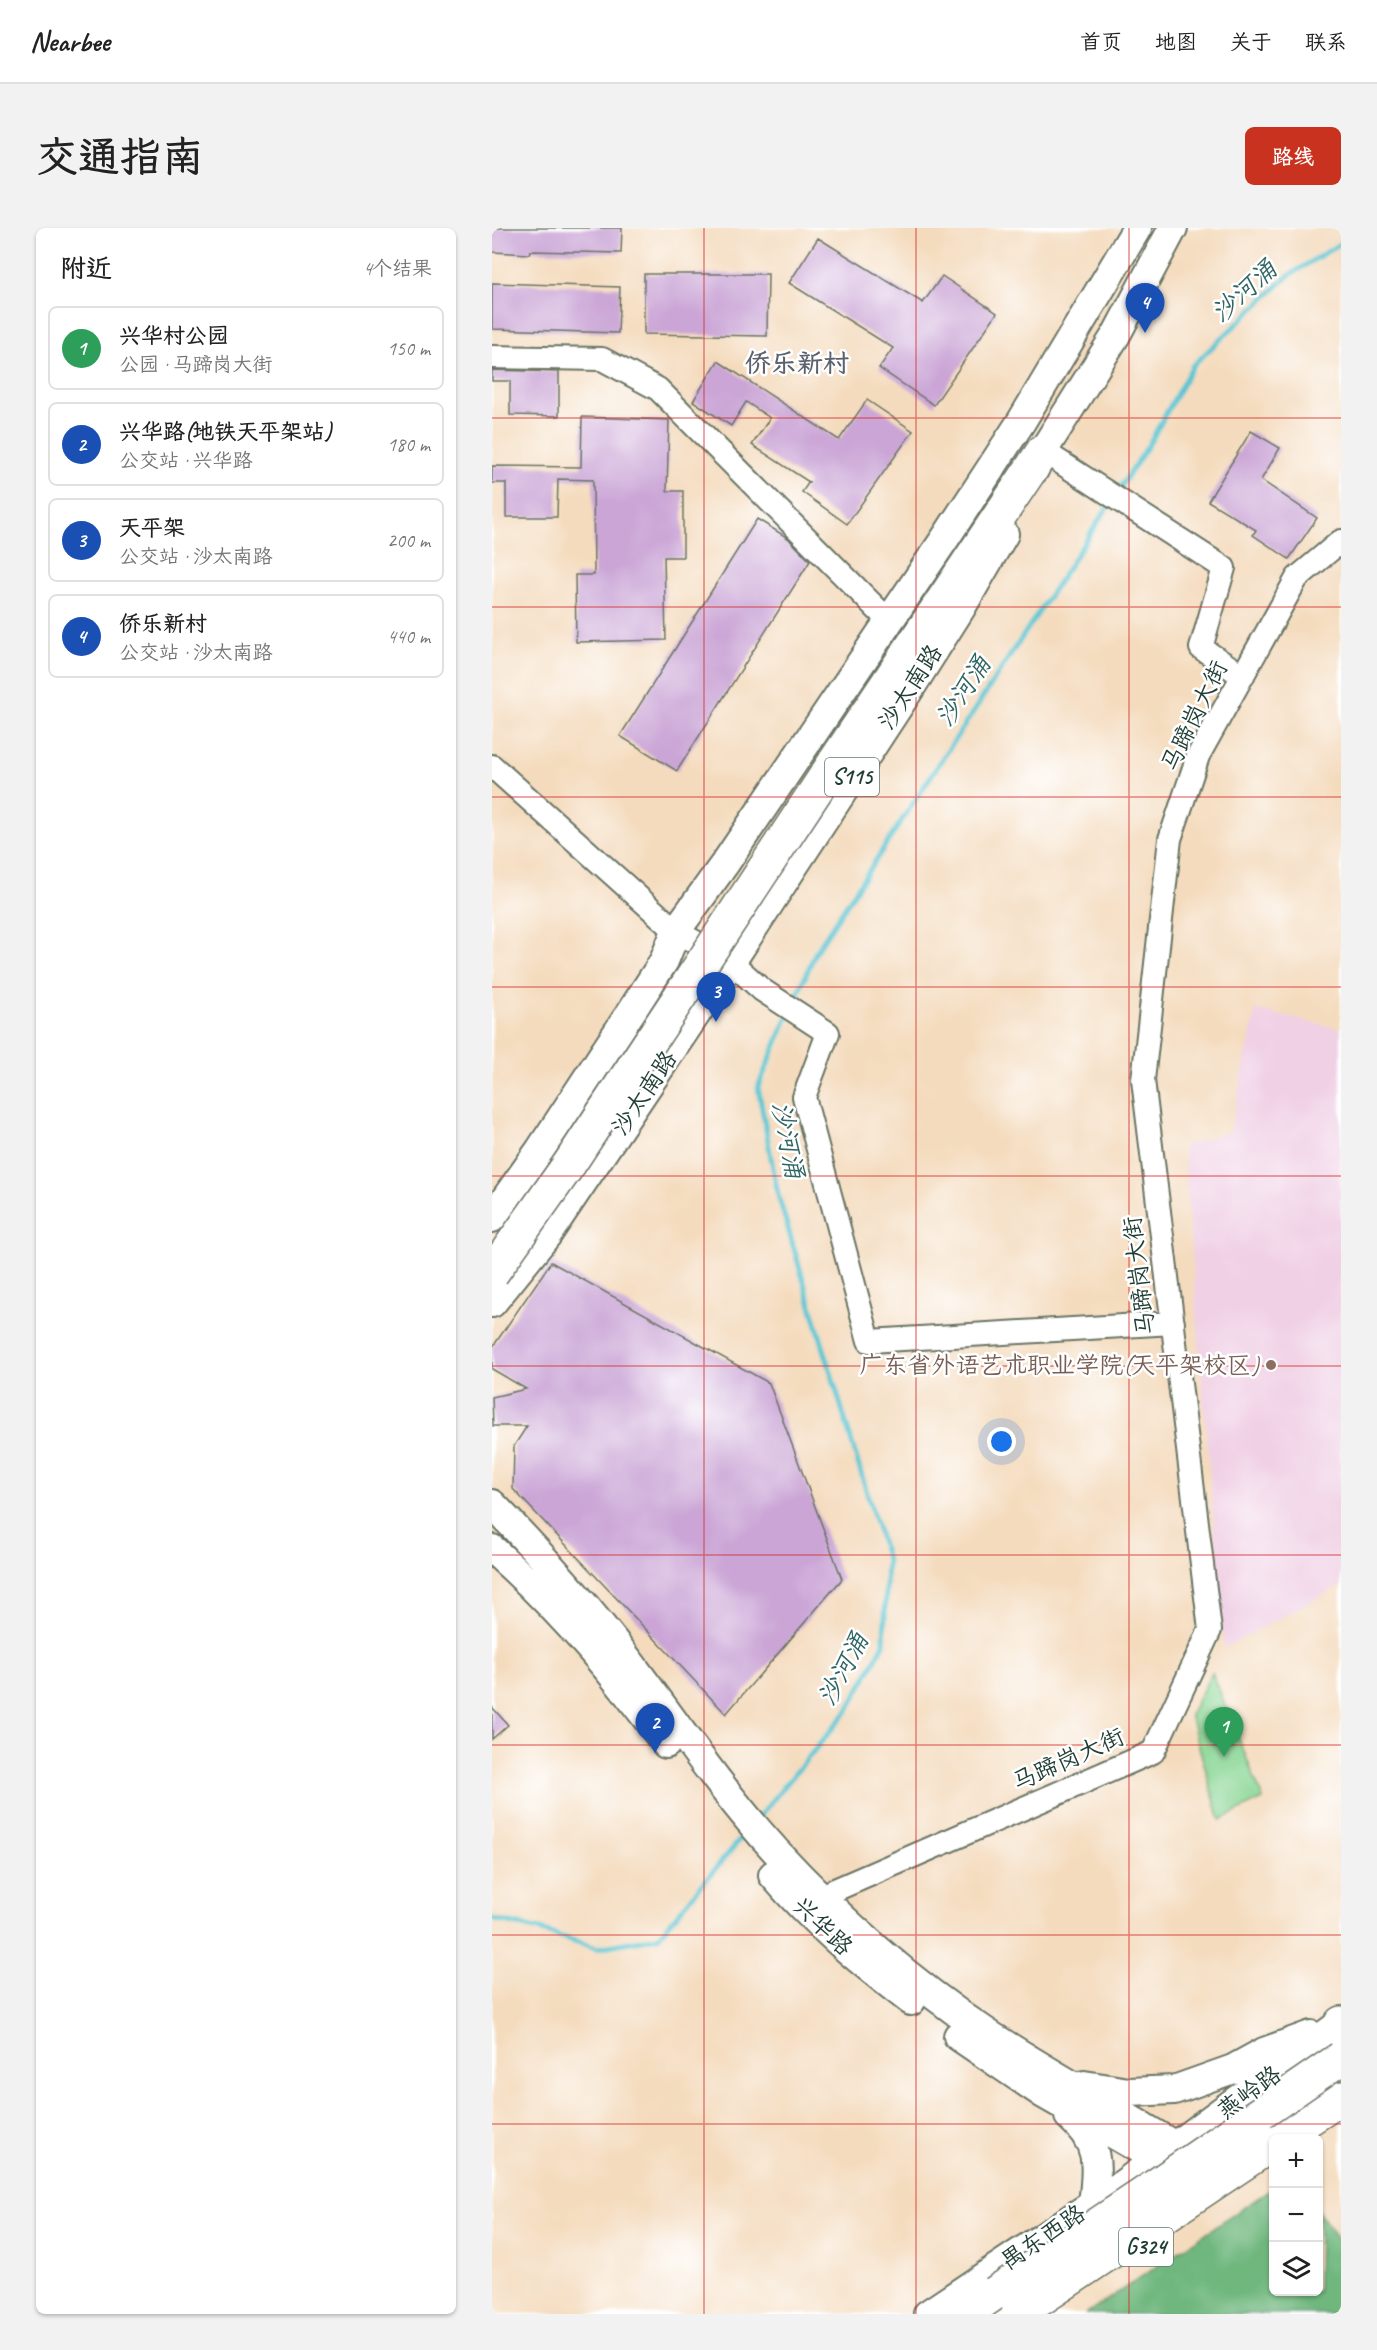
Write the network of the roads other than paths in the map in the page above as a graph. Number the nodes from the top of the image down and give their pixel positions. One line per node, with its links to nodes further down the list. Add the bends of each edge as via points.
1 (1137, 228): 9 (main road, S115, via 1021,422 946,537)
2 (1173, 228): 4 (main road, 沙太南路 / S115, via 1116,335)
3 (492, 357): 6 (street, via 602,359 658,389)
4 (1043, 451): 7 (street, via 1224,568 1201,648); 10 (main road, 沙太南路 / S115, via 1023,499 961,608); 12 (highway, bridge, via 570,1163)
5 (1341, 541): 7 (street, 马蹄岗大街, via 1297,578)
6 (880, 612)
7 (1243, 676): 14 (street, 马蹄岗大街, via 1198,756 1170,839 1143,1080)
8 (492, 766): 9 (street)
9 (676, 931): 10 (street); 11 (main road, S115, via 664,961)
10 (731, 962): 13 (main road, 沙太南路 / S115, via 547,1235); 14 (street, via 762,990 828,1033 804,1097 869,1341)
11 (492, 1218)
12 (492, 1273)
13 (492, 1303)
14 (1173, 1323): 19 (street, 马蹄岗大街, via 1210,1630 1153,1752)
15 (492, 1504): 17 (main road, 兴华路, via 537,1550 617,1646)
16 (492, 1549): 17 (main road, 兴华路, via 572,1626)
17 (713, 1791): 18 (main road, 兴华路)
18 (766, 1853): 19 (main road, 兴华路); 23 (main road, 兴华路, via 801,1905 860,1961 939,2022)
19 (821, 1896): 23 (main road, 兴华路, via 893,1962)
20 (1341, 2023): 21 (highway); 23 (main road, via 1174,2090 1129,2092); 29 (main road, 燕岭路 / G324)
21 (1341, 2048)
22 (1341, 2058): 34 (highway, bridge)
23 (1053, 2087): 29 (main road, 兴华路); 32 (main road, via 1092,2144 1097,2161)
24 (1341, 2098): 26 (highway)
25 (1341, 2116): 27 (main road)
26 (1287, 2134)
27 (1315, 2134)
28 (1269, 2146): 36 (highway, bridge)
29 (1172, 2157): 31 (main road, 兴华路); 32 (main road, 禺东西路 / G324); 35 (main road, via 1178,2184 1169,2192)
30 (1269, 2166): 31 (main road, G324)
31 (1250, 2179): 37 (main road, G324)
32 (1093, 2203): 33 (main road, 禺东西路 / G324)
33 (928, 2314)
34 (965, 2314)
35 (989, 2314)
36 (1018, 2314)
37 (1042, 2314)

